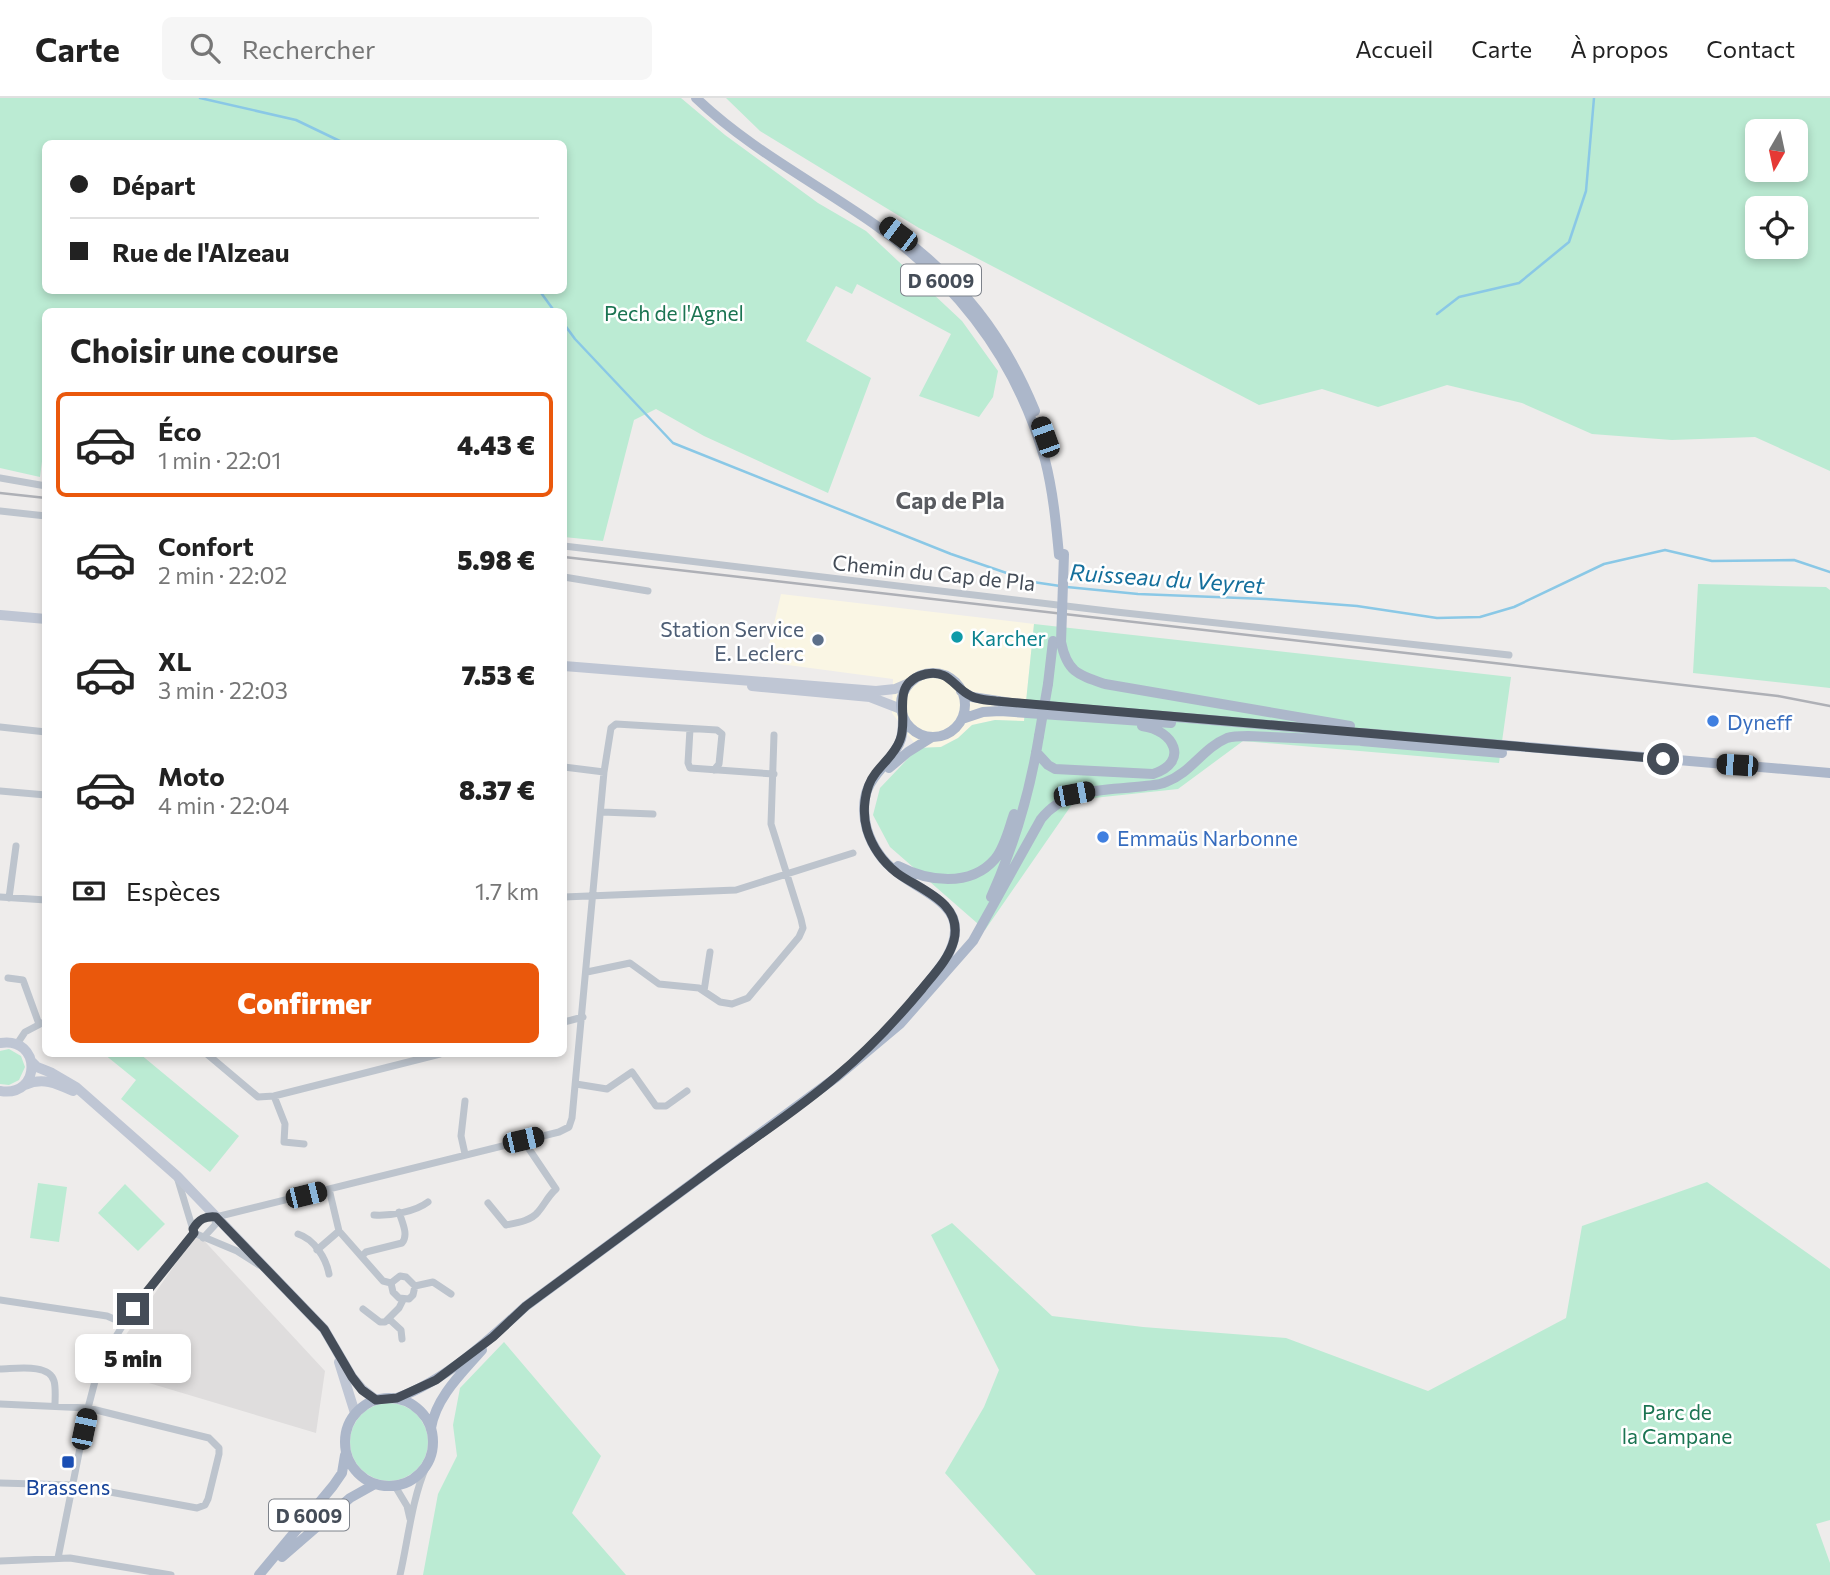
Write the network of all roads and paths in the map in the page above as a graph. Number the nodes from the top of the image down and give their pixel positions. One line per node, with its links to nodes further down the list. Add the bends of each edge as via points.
1 (696, 98): 8 (main road, D 6009, via 755,146 905,248 969,309 1016,385 1038,437)
2 (706, 98): 8 (main road, D 6009, via 760,142 919,249 974,304 1023,382 1051,460 1062,513)
3 (0, 478): 4 (street)
4 (42, 485)
5 (0, 511): 6 (street)
6 (42, 516)
7 (567, 546): 14 (street, Chemin du Cap de Pla)
8 (1062, 555): 13 (main road, D 6009, bridge)
9 (567, 578): 10 (street)
10 (648, 591)
11 (0, 615): 12 (street)
12 (42, 619)
13 (1057, 641): 27 (main road, via 1077,674 1105,684); 29 (main road, D 6009, bridge)
14 (1509, 655)
15 (567, 666): 16 (street)
16 (633, 672): 17 (street, via 876,691); 19 (street, via 870,697)
17 (909, 683): 18 (main road, via 922,675 940,674); 19 (main road)
18 (961, 691): 21 (main road); 27 (main road, via 1011,703)
19 (902, 713): 26 (main road, via 915,732); 37 (main road, via 899,743 875,774)
20 (1053, 713): 21 (main road, via 983,712); 28 (main road); 29 (main road, via 1154,727 1171,739 1174,758 1153,774 1085,772 1055,769)
21 (962, 719): 26 (main road, via 951,732)
22 (0, 727): 24 (street)
23 (690, 729): 31 (street, via 690,768); 31 (street, via 722,734 719,764); 32 (street, via 616,724 611,728)
24 (42, 732)
25 (774, 736): 34 (street)
26 (932, 737): 37 (main road, via 896,761)
27 (1433, 739): 33 (main road)
28 (1368, 741): 35 (main road); 50 (main road, via 1229,737 1166,783 1090,791 1063,799 1041,819 973,941)
29 (1036, 751): 43 (main road, via 1004,842 986,868 967,877 942,880); 50 (main road, D 6009, via 1003,870)
30 (567, 767): 32 (street)
31 (714, 770): 34 (street)
32 (604, 772): 39 (street)
33 (1830, 772)
34 (774, 774): 44 (street, via 771,824)
35 (1830, 779)
36 (0, 791): 38 (street)
37 (867, 794): 43 (main road, via 867,831)
38 (42, 795)
39 (602, 812): 40 (street); 45 (street)
40 (653, 814)
41 (16, 846): 46 (street)
42 (853, 853): 44 (street)
43 (881, 858): 62 (main road, via 937,897 954,924 954,939 947,957 909,1005)
44 (787, 873): 45 (street, via 736,890); 53 (street, via 803,928 799,937 748,998 720,1002)
45 (595, 894): 47 (street); 51 (street)
46 (4, 897): 48 (street)
47 (567, 897)
48 (42, 900)
49 (710, 952): 53 (street)
50 (952, 963): 62 (main road, D 6009, via 900,1024)
51 (587, 972): 53 (street, via 630,963 659,984); 54 (street)
52 (8, 978): 56 (street, via 23,980)
53 (704, 991)
54 (583, 1017): 55 (street); 63 (street)
55 (567, 1021)
56 (42, 1023): 58 (street, via 25,1032)
57 (0, 1043): 58 (street)
58 (17, 1044): 61 (street)
59 (211, 1057): 67 (street, via 258,1097)
60 (428, 1057): 67 (street)
61 (31, 1061): 64 (street, via 31,1074); 68 (street)
62 (838, 1076): 96 (main road, D 6009, via 526,1306)
63 (576, 1084): 66 (street, via 607,1089 632,1072 656,1106 666,1106); 70 (street, via 569,1127)
64 (24, 1085): 65 (street); 68 (street, via 49,1082)
65 (0, 1091)
66 (687, 1091)
67 (274, 1096): 71 (street, via 285,1124 284,1142)
68 (89, 1099): 73 (street)
69 (465, 1101): 72 (street, via 461,1136)
70 (523, 1140): 72 (street); 76 (street, via 556,1189 545,1198 538,1214 526,1221 506,1225)
71 (304, 1144)
72 (465, 1154): 74 (street)
73 (177, 1176): 79 (street); 80 (street)
74 (329, 1189): 79 (street); 81 (street)
75 (428, 1202): 77 (street)
76 (488, 1203)
77 (400, 1212): 78 (street); 85 (street, via 405,1241)
78 (374, 1215)
79 (216, 1217): 80 (street, via 199,1220); 83 (street); 86 (street)
80 (193, 1231): 83 (street); 95 (street)
81 (339, 1231): 84 (street); 85 (street)
82 (298, 1234): 84 (street, via 307,1237)
83 (203, 1238): 86 (street)
84 (317, 1250): 87 (street)
85 (362, 1256): 88 (street, via 383,1281)
86 (263, 1267): 98 (street, via 324,1329)
87 (328, 1274)
88 (391, 1283): 89 (street, via 400,1276); 92 (street, via 393,1292)
89 (415, 1286): 90 (street, via 433,1282); 92 (street, via 413,1295)
90 (451, 1294)
91 (0, 1300): 95 (street, via 107,1316)
92 (403, 1300): 94 (street)
93 (363, 1310): 94 (street, via 380,1322)
94 (389, 1319): 97 (street, via 401,1330)
95 (123, 1323): 104 (street, via 100,1362)
96 (493, 1337): 100 (main road, D 6009, via 436,1380); 106 (main road, D 6009, via 447,1392)
97 (402, 1339)
98 (334, 1349): 101 (street, via 362,1390); 105 (street)
99 (0, 1369): 103 (street, via 49,1372)
100 (397, 1398): 101 (main road); 106 (main road, via 422,1412)
101 (376, 1400): 105 (main road)
102 (0, 1404): 103 (street)
103 (55, 1405): 104 (street)
104 (88, 1408): 111 (street); 111 (street, via 209,1438 219,1454 208,1499 197,1508)
105 (355, 1413): 107 (main road, via 346,1431)
106 (431, 1428): 108 (main road, via 434,1447)
107 (345, 1449): 110 (main road, via 356,1472); 117 (main road, D 6009, via 342,1474)
108 (426, 1467): 112 (main road, via 411,1481); 113 (street)
109 (0, 1483): 111 (street)
110 (375, 1484): 112 (main road); 117 (main road, D 6009, via 350,1498)
111 (72, 1485): 114 (street)
112 (395, 1486): 113 (street, via 407,1506)
113 (411, 1527): 118 (street)
114 (58, 1558): 115 (street); 116 (street)
115 (0, 1561)
116 (171, 1575)
117 (260, 1575)
118 (400, 1575)

